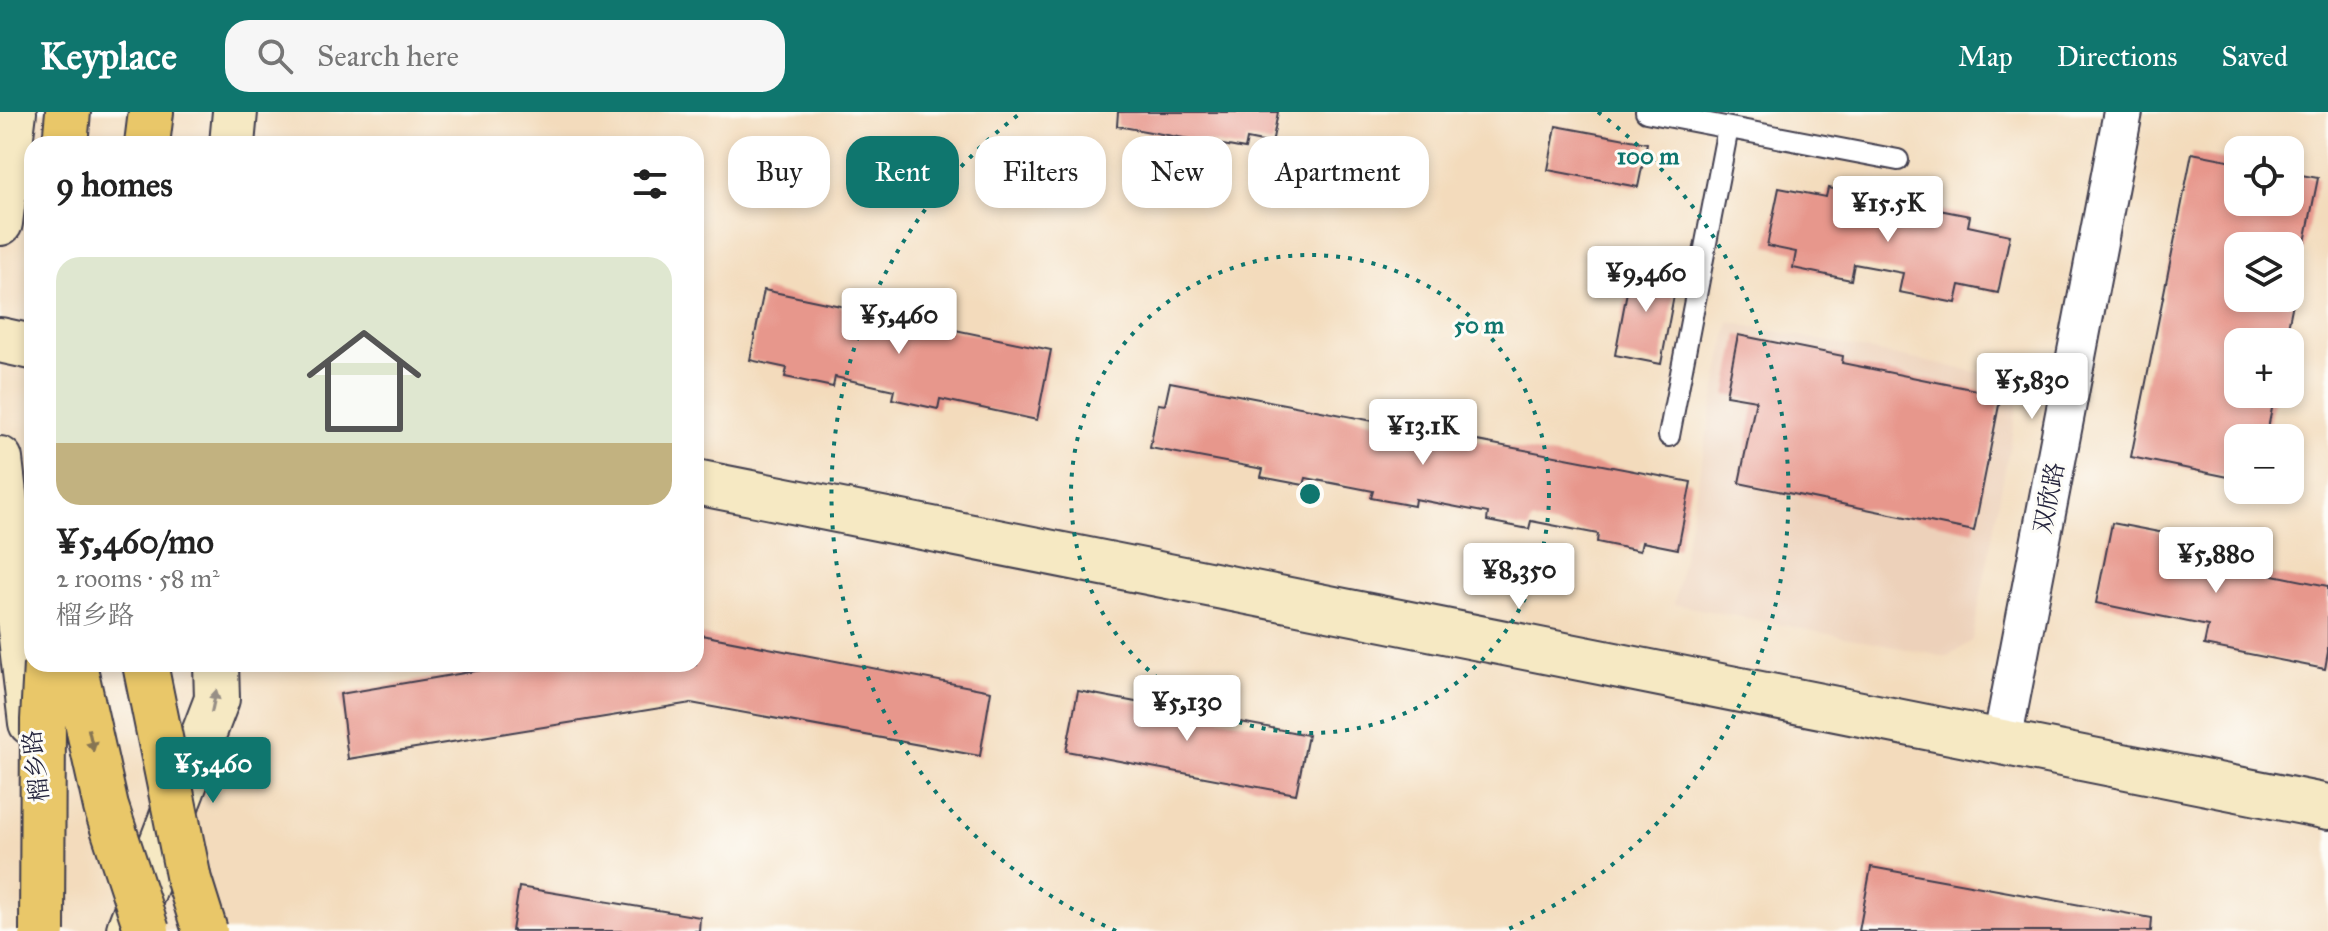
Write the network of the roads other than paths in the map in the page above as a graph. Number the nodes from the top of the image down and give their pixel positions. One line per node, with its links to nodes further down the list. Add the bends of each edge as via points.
1 (14, 112): 12 (street)
2 (68, 112): 8 (highway)
3 (151, 112): 9 (highway)
4 (235, 112): 10 (street)
5 (1646, 112): 7 (lane)
6 (2123, 112): 24 (street, 双欣路)
7 (1728, 128): 11 (lane); 15 (lane)
8 (66, 136)
9 (148, 136)
10 (233, 136)
11 (1898, 160)
12 (0, 223)
13 (0, 340): 14 (street)
14 (24, 345)
15 (1669, 436)
16 (0, 459): 18 (street, 榴乡路)
17 (704, 484): 24 (street)
18 (24, 661)
19 (25, 672): 27 (street, 榴乡路, via 42,812)
20 (46, 672): 27 (highway, bridge)
21 (76, 672): 29 (highway, one-way to 29, bridge, via 106,807)
22 (147, 672): 26 (highway, bridge)
23 (216, 672): 28 (street, one-way to 23, via 217,699)
24 (2002, 742): 25 (street)
25 (2328, 807)
26 (189, 880): 30 (highway, bridge); 31 (highway, bridge)
27 (44, 931)
28 (128, 931)
29 (147, 931)
30 (205, 931)
31 (224, 931)

